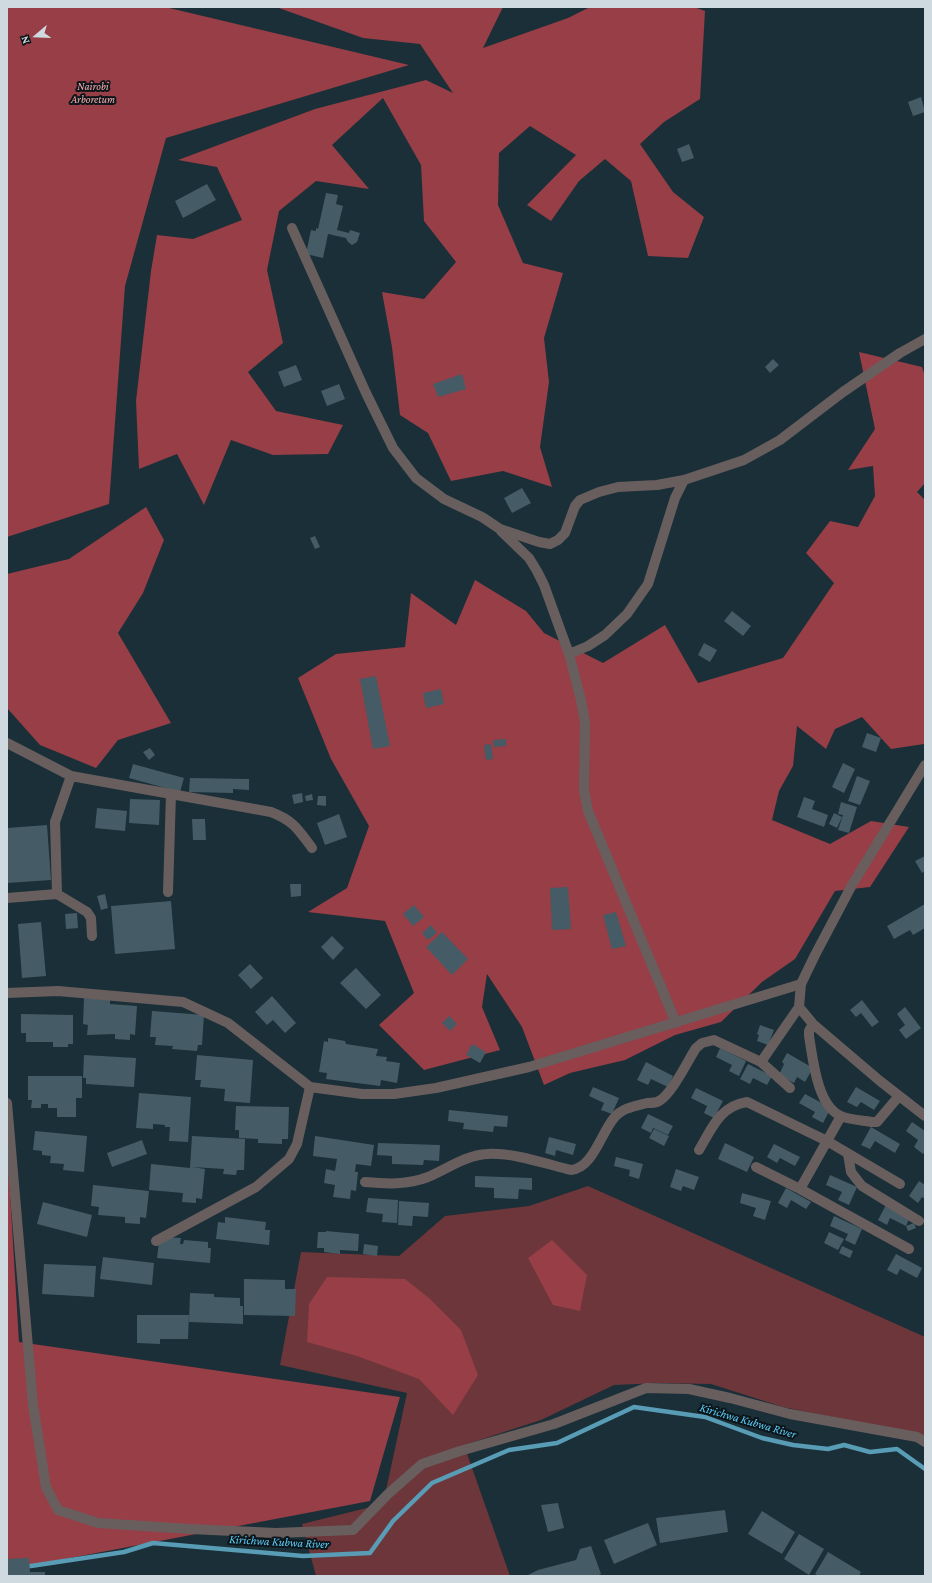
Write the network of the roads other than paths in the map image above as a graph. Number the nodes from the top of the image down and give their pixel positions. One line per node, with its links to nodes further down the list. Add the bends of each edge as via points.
1 (292, 228): 4 (street, via 393,448 416,478 444,499 482,517)
2 (925, 339): 3 (street, via 843,392 780,440 744,460)
3 (684, 480): 4 (street, via 656,485 618,487 580,500 575,506 565,533 550,544); 5 (street, via 675,498 648,584 627,614 604,635 588,646)
4 (500, 529): 5 (street, via 529,558 537,571)
5 (569, 654): 18 (street, via 585,722 584,790 588,810)
6 (7, 743): 8 (street)
7 (924, 772): 15 (street, via 852,885)
8 (71, 776): 9 (street); 12 (street, via 56,822)
9 (171, 794): 10 (street, via 271,812 286,818 297,827); 11 (street)
10 (312, 848)
11 (168, 892)
12 (57, 894): 13 (street); 14 (street, via 87,912 91,918)
13 (7, 898)
14 (92, 936)
15 (801, 984): 17 (street); 18 (street)
16 (7, 993): 21 (street, via 58,991 183,1002 228,1023)
17 (799, 1007): 19 (street); 20 (street)
18 (676, 1023): 21 (street, via 529,1067 436,1088 394,1094 362,1094)
19 (813, 1024): 23 (street); 25 (street, via 809,1036 820,1089 827,1104)
20 (761, 1062): 22 (street); 31 (street, via 714,1040 702,1043 696,1048 667,1095 658,1102 632,1107 619,1113 586,1164 578,1169 571,1170 503,1154 486,1154 471,1157 413,1182)
21 (310, 1087): 35 (street, via 297,1144 289,1159 256,1187)
22 (790, 1088)
23 (899, 1096): 25 (street, via 877,1122); 26 (street)
24 (7, 1103): 37 (street, via 32,1405 46,1487 58,1510 98,1522 182,1529 276,1533 353,1530 422,1464 554,1424 646,1388 688,1389 790,1414 917,1437)
25 (840, 1116): 27 (street)
26 (925, 1116)
27 (827, 1141): 28 (street, via 747,1102 736,1103 719,1116); 29 (street); 33 (street)
28 (699, 1150)
29 (848, 1154): 32 (street); 34 (street, via 851,1172 862,1186)
30 (756, 1167): 33 (street)
31 (365, 1182)
32 (900, 1184)
33 (800, 1189): 36 (street)
34 (919, 1221)
35 (156, 1240)
36 (909, 1250)
37 (925, 1442)

